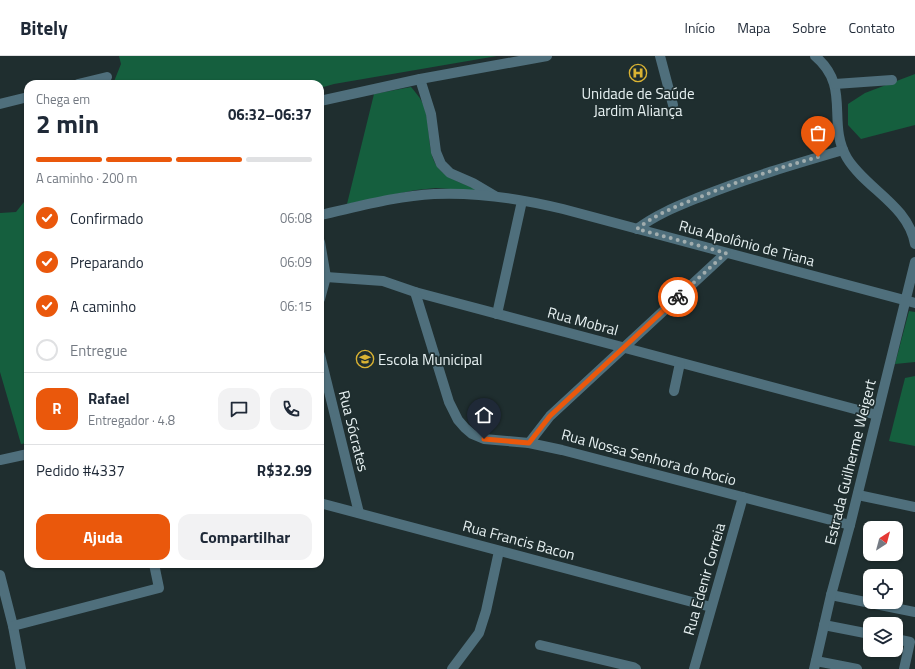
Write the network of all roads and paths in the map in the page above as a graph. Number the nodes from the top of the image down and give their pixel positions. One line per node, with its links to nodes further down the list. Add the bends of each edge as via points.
1 (547, 56): 5 (street)
2 (660, 56): 12 (street)
3 (815, 56): 8 (street, via 828,69)
4 (107, 77): 6 (street)
5 (420, 79): 10 (street); 14 (street, via 430,108 436,152 441,164 450,173)
6 (95, 80)
7 (892, 80): 8 (street)
8 (835, 84): 13 (street, via 838,130)
9 (24, 98): 11 (street)
10 (324, 100)
11 (0, 104)
12 (673, 105)
13 (843, 150): 17 (street, via 779,168 712,192 658,214); 18 (street, via 857,171 896,209)
14 (496, 197): 15 (street, Rua Apolônio de Tiana); 16 (street, Rua Apolônio de Tiana, via 432,194)
15 (522, 201): 17 (street, Rua Apolônio de Tiana, via 556,207); 26 (street)
16 (324, 213)
17 (637, 229): 19 (street, Rua Apolônio de Tiana)
18 (915, 241)
19 (726, 253): 25 (street, Rua Apolônio de Tiana); 27 (street)
20 (915, 262): 25 (street, Estrada Guilherme Weigert)
21 (324, 265): 22 (street)
22 (326, 277): 23 (street); 24 (street, Rua Mobral, via 383,282)
23 (324, 284)
24 (415, 292): 26 (street, Rua Mobral); 32 (street, Rua Nossa Senhora do Rocio, via 449,402 458,420 479,437)
25 (910, 302): 31 (street, Estrada Guilherme Weigert)
26 (497, 314): 27 (street, Rua Mobral)
27 (623, 348): 28 (street, Rua Mobral); 32 (street, via 550,416)
28 (680, 363): 30 (street); 31 (street, Rua Mobral)
29 (324, 371): 39 (street, Rua Sócrates)
30 (674, 392)
31 (877, 415): 35 (street, Estrada Guilherme Weigert)
32 (529, 443): 36 (street, Rua Nossa Senhora do Rocio)
33 (24, 455): 34 (street)
34 (0, 460)
35 (858, 496): 38 (street); 40 (street, Estrada Guilherme Weigert)
36 (743, 497): 40 (street, Rua Nossa Senhora do Rocio); 45 (street, Rua Edenir Correia)
37 (324, 504): 39 (street, Rua Francis Bacon)
38 (915, 507)
39 (359, 513): 41 (street, Rua Francis Bacon)
40 (850, 525): 44 (street, Estrada Guilherme Weigert)
41 (499, 551): 45 (street, Rua Francis Bacon); 55 (street, via 481,628 474,642)
42 (155, 568): 48 (street, via 159,588)
43 (0, 575): 48 (street)
44 (831, 595): 46 (street); 47 (street, Estrada Guilherme Weigert)
45 (711, 607): 57 (street, Rua Edenir Correia)
46 (915, 612)
47 (824, 624): 49 (street); 53 (street, Estrada Guilherme Weigert)
48 (13, 626): 54 (street)
49 (863, 632)
50 (903, 641): 51 (street)
51 (913, 643): 59 (street)
52 (540, 645): 56 (street)
53 (815, 665): 58 (street)
54 (21, 669)
55 (452, 669)
56 (636, 669)
57 (694, 669)
58 (857, 669)
59 (904, 669)

